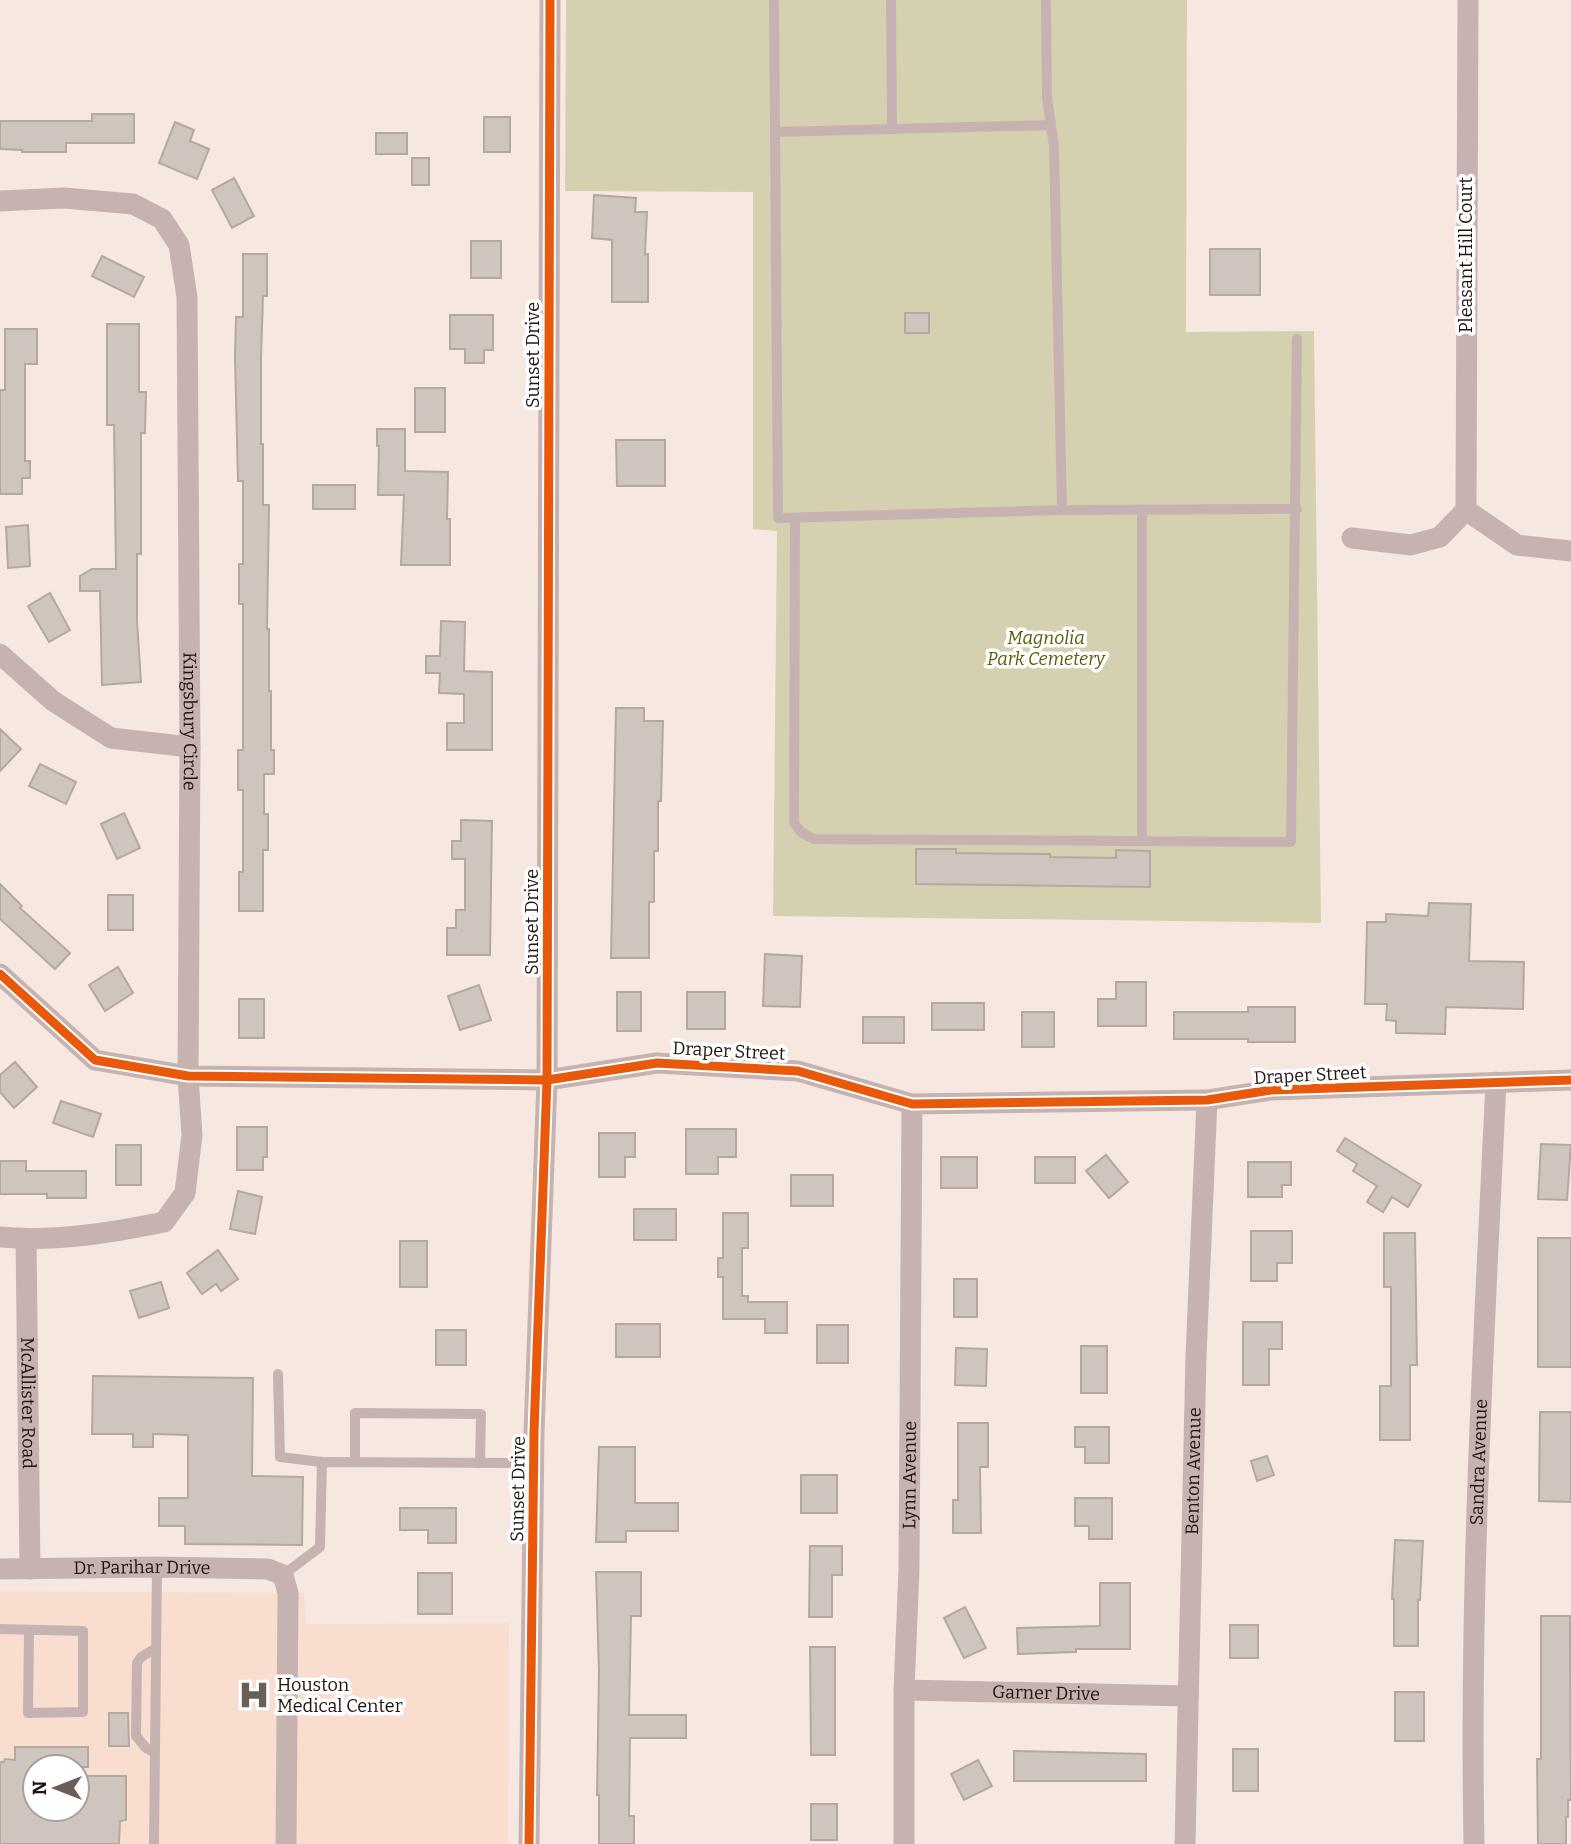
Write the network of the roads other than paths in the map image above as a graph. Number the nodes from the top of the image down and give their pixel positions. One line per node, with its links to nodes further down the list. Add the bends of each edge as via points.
1 (550, 0): 23 (street, Sunset Drive)
2 (774, 0): 8 (lane)
3 (891, 0): 7 (lane)
4 (1046, 0): 6 (lane)
5 (1468, 0): 14 (street, Pleasant Hill Court)
6 (1051, 125): 7 (lane); 12 (lane)
7 (892, 129): 8 (lane)
8 (775, 132): 15 (lane, via 778,518)
9 (0, 201): 19 (street, Kingsbury Circle, via 64,198 132,204 162,219 179,245 187,296)
10 (1297, 340): 11 (lane)
11 (1297, 509): 13 (lane); 20 (lane, via 1292,842)
12 (1062, 510): 13 (lane); 15 (lane)
13 (1142, 510): 20 (lane)
14 (1466, 510): 16 (street, via 1440,537 1411,545); 17 (street, via 1517,545)
15 (795, 518): 20 (lane, via 794,823 801,832 814,839)
16 (1352, 538)
17 (1571, 551)
18 (0, 654): 19 (street, via 53,701 111,738)
19 (190, 747): 22 (street, Kingsbury Circle)
20 (1142, 841)
21 (0, 974): 22 (street, Draper Street, via 95,1060)
22 (188, 1076): 23 (street, Draper Street); 29 (street, Kingsbury Circle, via 192,1135 185,1193 164,1222 107,1234)
23 (547, 1080): 27 (street, Draper Street, via 657,1063 798,1071); 34 (street, Sunset Drive)
24 (1571, 1080): 25 (street, Draper Street)
25 (1496, 1082): 26 (street, Draper Street, via 1272,1090); 50 (street, Sandra Avenue, via 1475,1528)
26 (1207, 1100): 27 (street, Draper Street); 43 (street, Benton Avenue)
27 (912, 1104): 42 (street, Lynn Avenue)
28 (0, 1237): 29 (street, Kingsbury Circle)
29 (26, 1239): 37 (street, McAllister Road)
30 (278, 1374): 31 (lane, via 280,1457)
31 (322, 1462): 32 (lane); 38 (lane, via 320,1548)
32 (355, 1462): 33 (lane); 33 (lane, via 355,1413 481,1414)
33 (480, 1463): 34 (lane)
34 (534, 1463): 47 (street, Sunset Drive)
35 (157, 1567): 37 (street, Dr. Parihar Drive); 38 (street, Dr. Parihar Drive, via 268,1569); 41 (lane)
36 (0, 1569): 37 (street, Dr. Parihar Drive)
37 (30, 1569)
38 (283, 1575): 46 (street, via 288,1593)
39 (0, 1629): 40 (lane)
40 (29, 1630): 40 (lane, via 83,1631 83,1712 28,1713)
41 (156, 1648): 44 (lane); 44 (lane, via 137,1663 136,1736)
42 (904, 1690): 43 (street, Garner Drive); 48 (street, Lynn Avenue)
43 (1188, 1696): 49 (street, Benton Avenue)
44 (155, 1753): 45 (lane)
45 (153, 1844)
46 (286, 1844)
47 (529, 1844)
48 (904, 1844)
49 (1185, 1844)
50 (1474, 1844)

